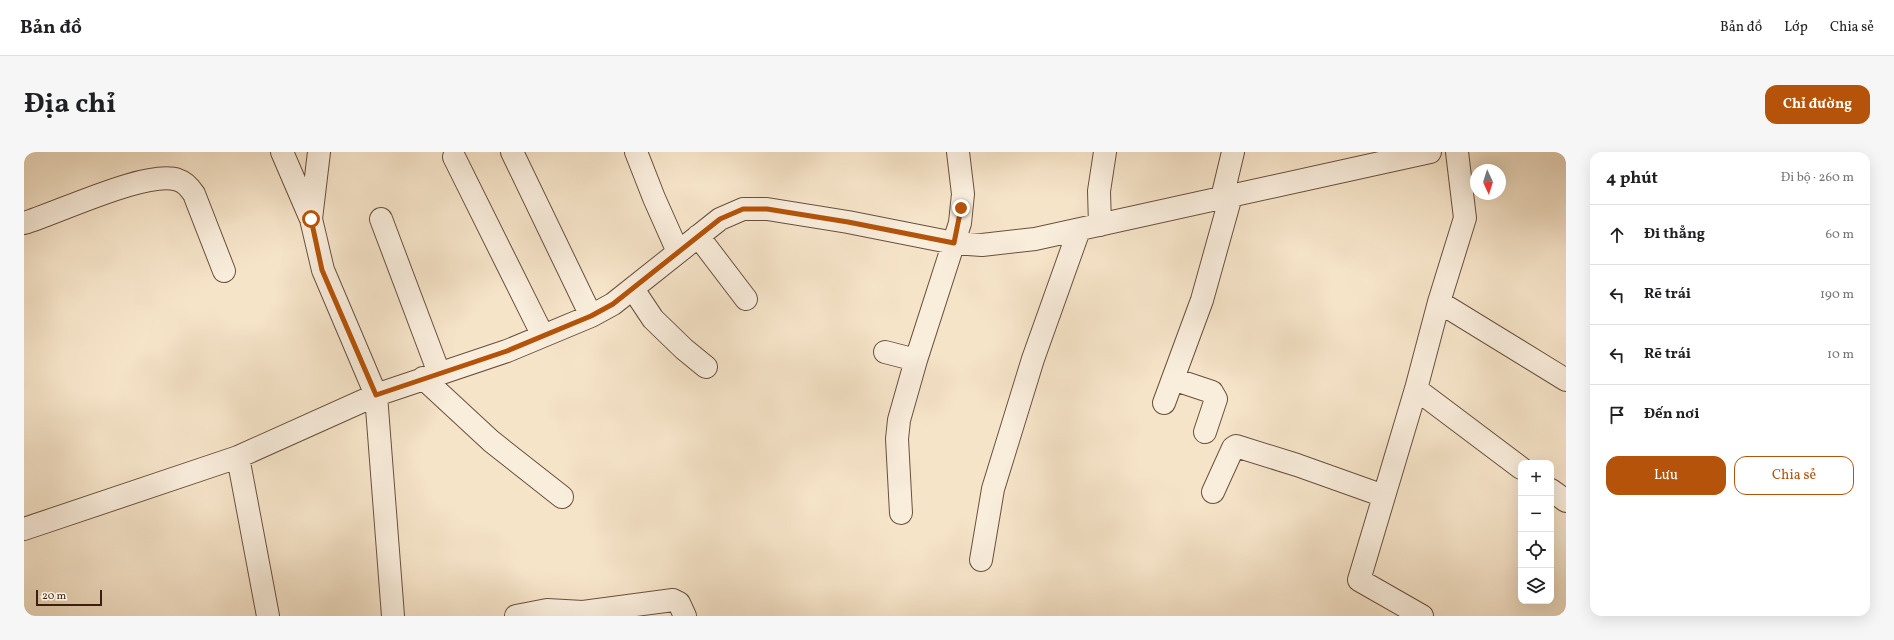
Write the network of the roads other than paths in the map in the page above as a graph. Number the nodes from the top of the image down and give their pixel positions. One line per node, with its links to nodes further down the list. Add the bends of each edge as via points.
1 (282, 152): 12 (street)
2 (319, 152): 12 (street)
3 (512, 152): 24 (street)
4 (636, 152): 19 (street)
5 (958, 152): 18 (street, via 963,194 960,223)
6 (1105, 152): 15 (street, via 1100,191)
7 (1233, 152): 11 (street)
8 (1457, 152): 23 (street, via 1465,218)
9 (1426, 153): 11 (street)
10 (454, 157): 25 (street)
11 (1227, 197): 15 (street); 30 (street, via 1202,300)
12 (311, 219): 33 (street, via 322,270)
13 (381, 219): 29 (street)
14 (24, 223): 20 (street, via 126,186 150,180 178,179 189,186 194,194)
15 (1100, 225): 16 (street)
16 (1079, 230): 18 (street, via 1012,242 982,245); 45 (street, via 1033,358 993,489)
17 (698, 236): 18 (street, via 720,219 743,209 767,209); 19 (street); 22 (street)
18 (954, 243): 27 (street)
19 (678, 252): 21 (street)
20 (224, 271)
21 (633, 289): 24 (street); 28 (street, via 653,319)
22 (746, 299)
23 (1438, 302): 31 (street); 32 (street)
24 (591, 316): 25 (street)
25 (543, 336): 29 (street, via 507,351)
26 (885, 352): 27 (street)
27 (916, 360): 43 (street, via 899,420 897,439)
28 (706, 367)
29 (431, 376): 33 (street); 41 (street, via 491,441)
30 (1173, 379): 34 (street); 35 (street, via 1215,395 1216,399)
31 (1566, 380)
32 (1416, 389): 37 (street); 40 (street)
33 (376, 395): 36 (street); 46 (street)
34 (1164, 403)
35 (1205, 432)
36 (238, 457): 44 (street); 47 (street)
37 (1518, 466)
38 (1213, 492): 40 (street, via 1236,446)
39 (1554, 492): 42 (street)
40 (1384, 496): 50 (street, via 1359,580)
41 (562, 497)
42 (1566, 501)
43 (900, 513)
44 (24, 529)
45 (981, 560)
46 (388, 614)
47 (268, 616)
48 (516, 616): 49 (street, via 547,610 583,612 673,600 679,603)
49 (685, 616)
50 (1422, 616)

